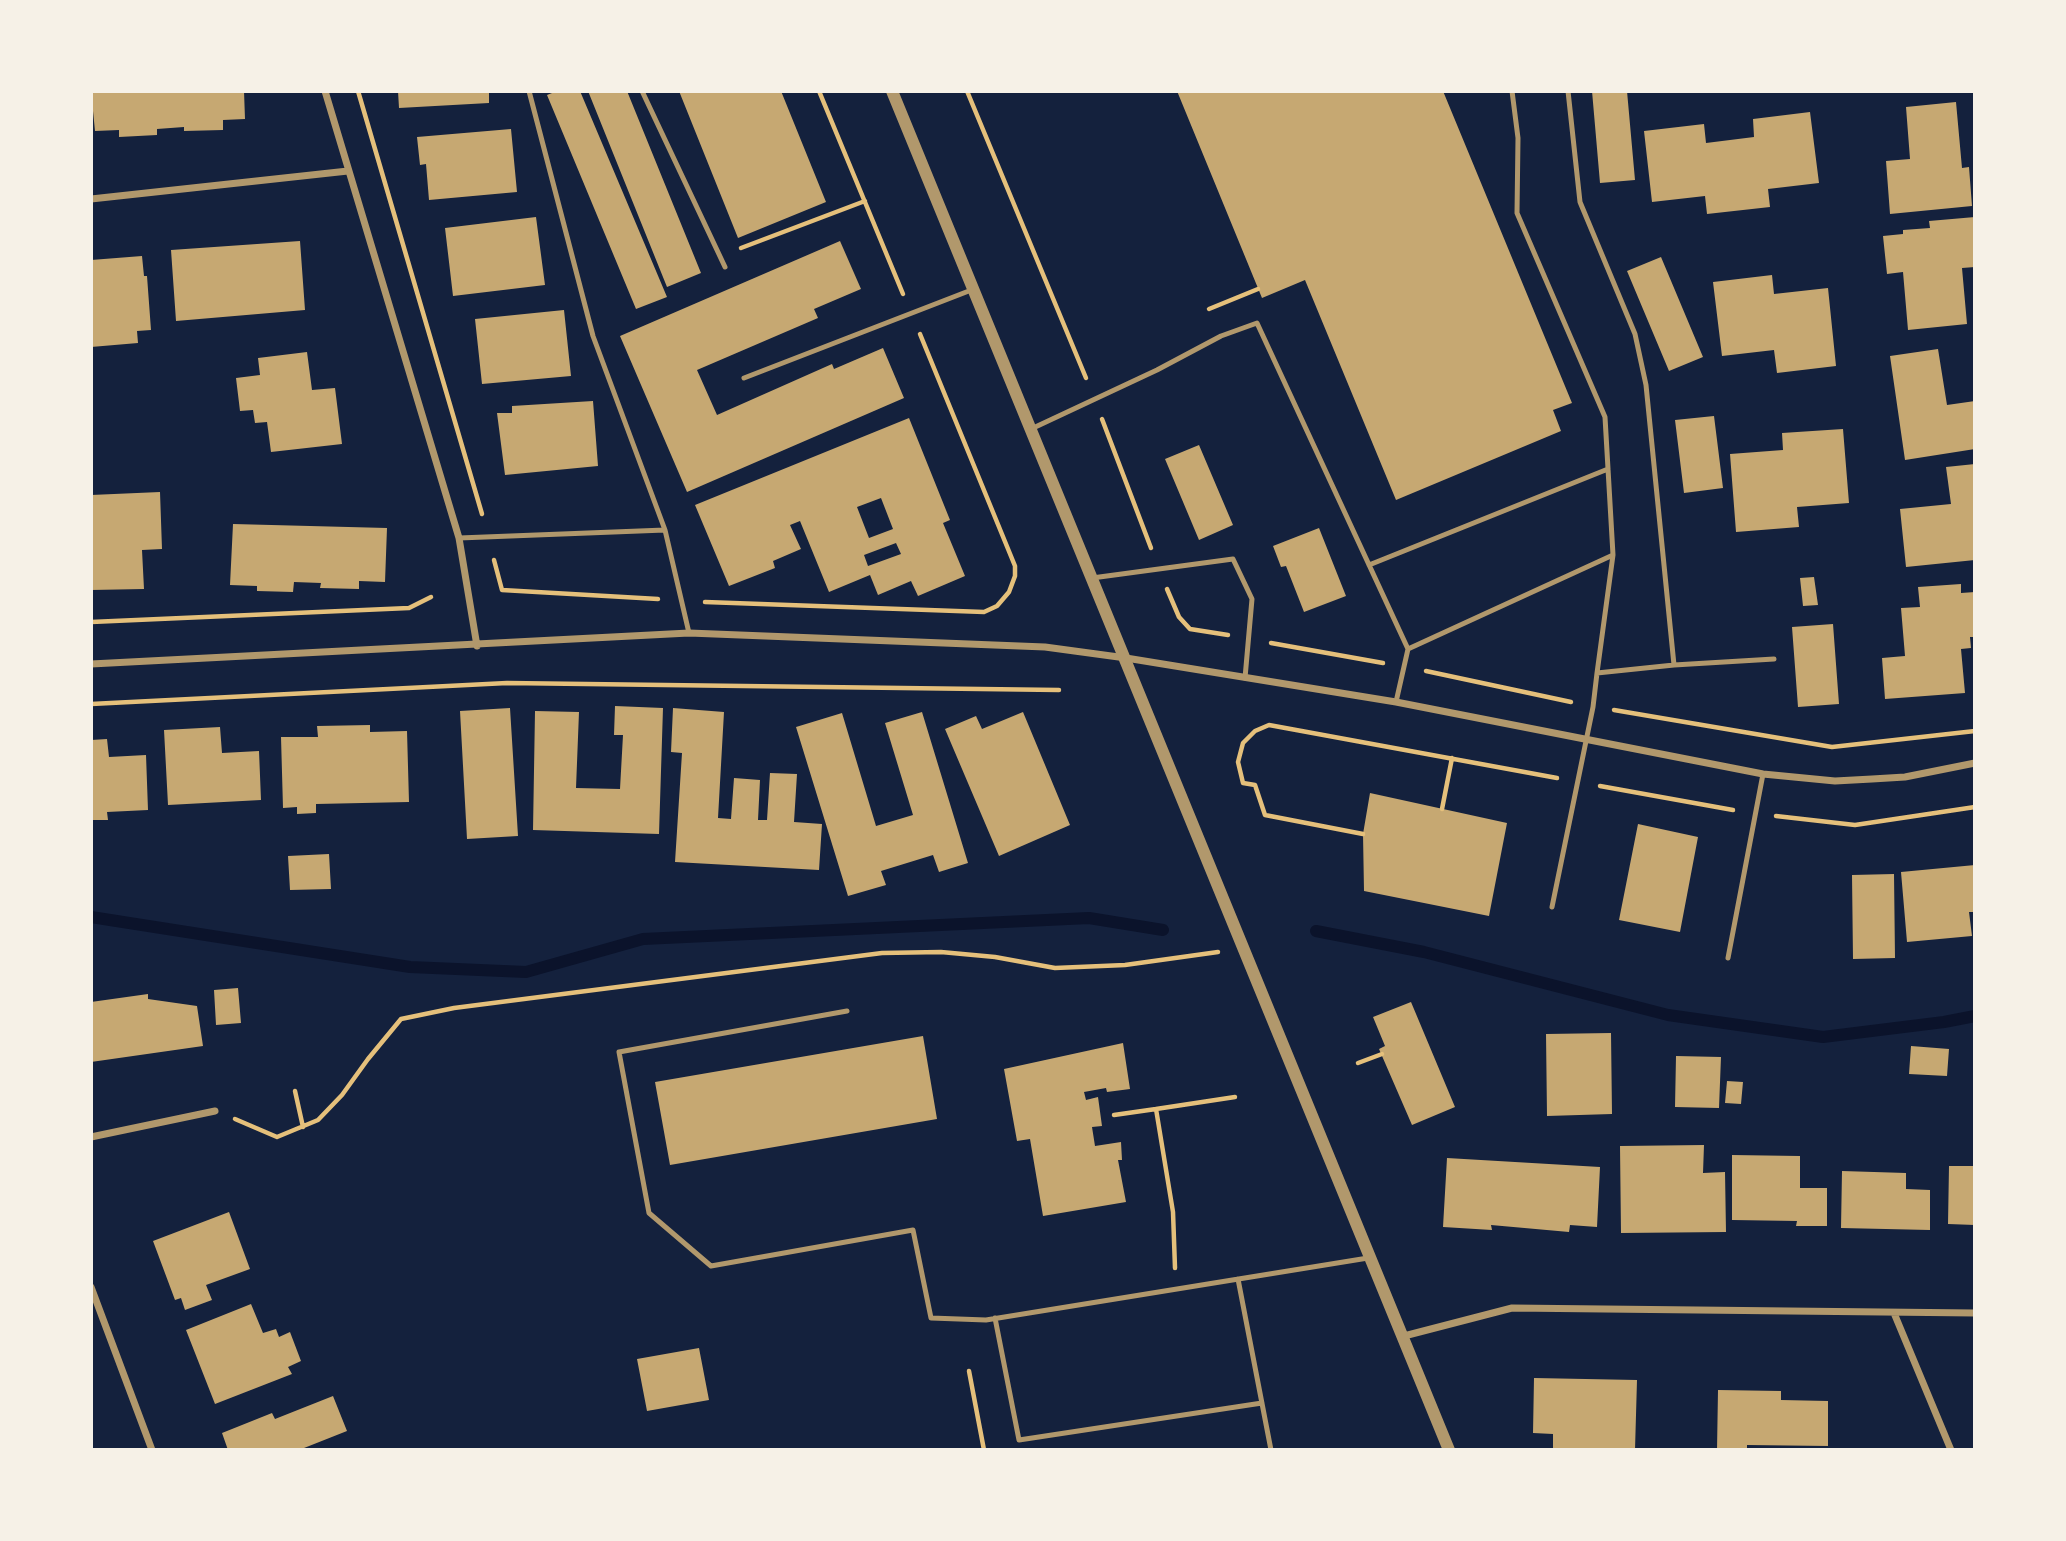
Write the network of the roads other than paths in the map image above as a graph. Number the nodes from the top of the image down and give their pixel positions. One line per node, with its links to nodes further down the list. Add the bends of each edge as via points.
1 (326, 91): 7 (street)
2 (529, 91): 14 (lane, via 593,337)
3 (642, 91): 9 (lane)
4 (892, 91): 10 (street)
5 (1512, 91): 13 (lane, via 1518,138 1517,213 1605,417)
6 (1568, 91): 25 (lane, via 1580,202 1635,334 1646,385)
7 (348, 171): 8 (street); 15 (street)
8 (91, 199)
9 (725, 267)
10 (974, 289): 11 (lane); 12 (street)
11 (744, 378)
12 (1030, 429): 17 (lane, via 1257,323); 18 (street)
13 (1608, 469): 16 (lane); 17 (lane)
14 (665, 530): 15 (lane); 19 (lane)
15 (460, 538): 20 (street)
16 (1613, 555): 21 (lane); 26 (lane)
17 (1369, 565): 21 (lane)
18 (1092, 578): 22 (street); 27 (lane, via 1233,559 1252,599)
19 (688, 634): 20 (street); 22 (street, via 1045,647)
20 (477, 646): 24 (street)
21 (1408, 649): 28 (lane)
22 (1126, 658): 27 (street); 37 (street)
23 (1774, 659): 25 (lane)
24 (91, 664)
25 (1674, 665): 26 (lane)
26 (1597, 673): 29 (lane)
27 (1245, 678): 28 (street)
28 (1396, 702): 29 (street)
29 (1585, 741): 31 (street); 32 (lane)
30 (1975, 763): 31 (street, via 1905,777 1835,781)
31 (1763, 774): 33 (lane)
32 (1552, 907)
33 (1728, 958)
34 (847, 1011): 42 (lane, via 619,1052 649,1213 711,1266 913,1230 931,1318)
35 (215, 1111): 36 (street)
36 (91, 1137)
37 (1371, 1258): 38 (lane); 43 (street)
38 (1238, 1279): 42 (lane); 44 (lane)
39 (91, 1287): 46 (street)
40 (1894, 1313): 41 (street); 43 (street, via 1512,1308); 50 (street)
41 (1975, 1313)
42 (995, 1318): 45 (lane)
43 (1404, 1336): 49 (street)
44 (1262, 1403): 45 (lane); 48 (lane)
45 (1019, 1440): 47 (lane)
46 (152, 1450)
47 (1021, 1450)
48 (1271, 1450)
49 (1449, 1450)
50 (1951, 1450)

